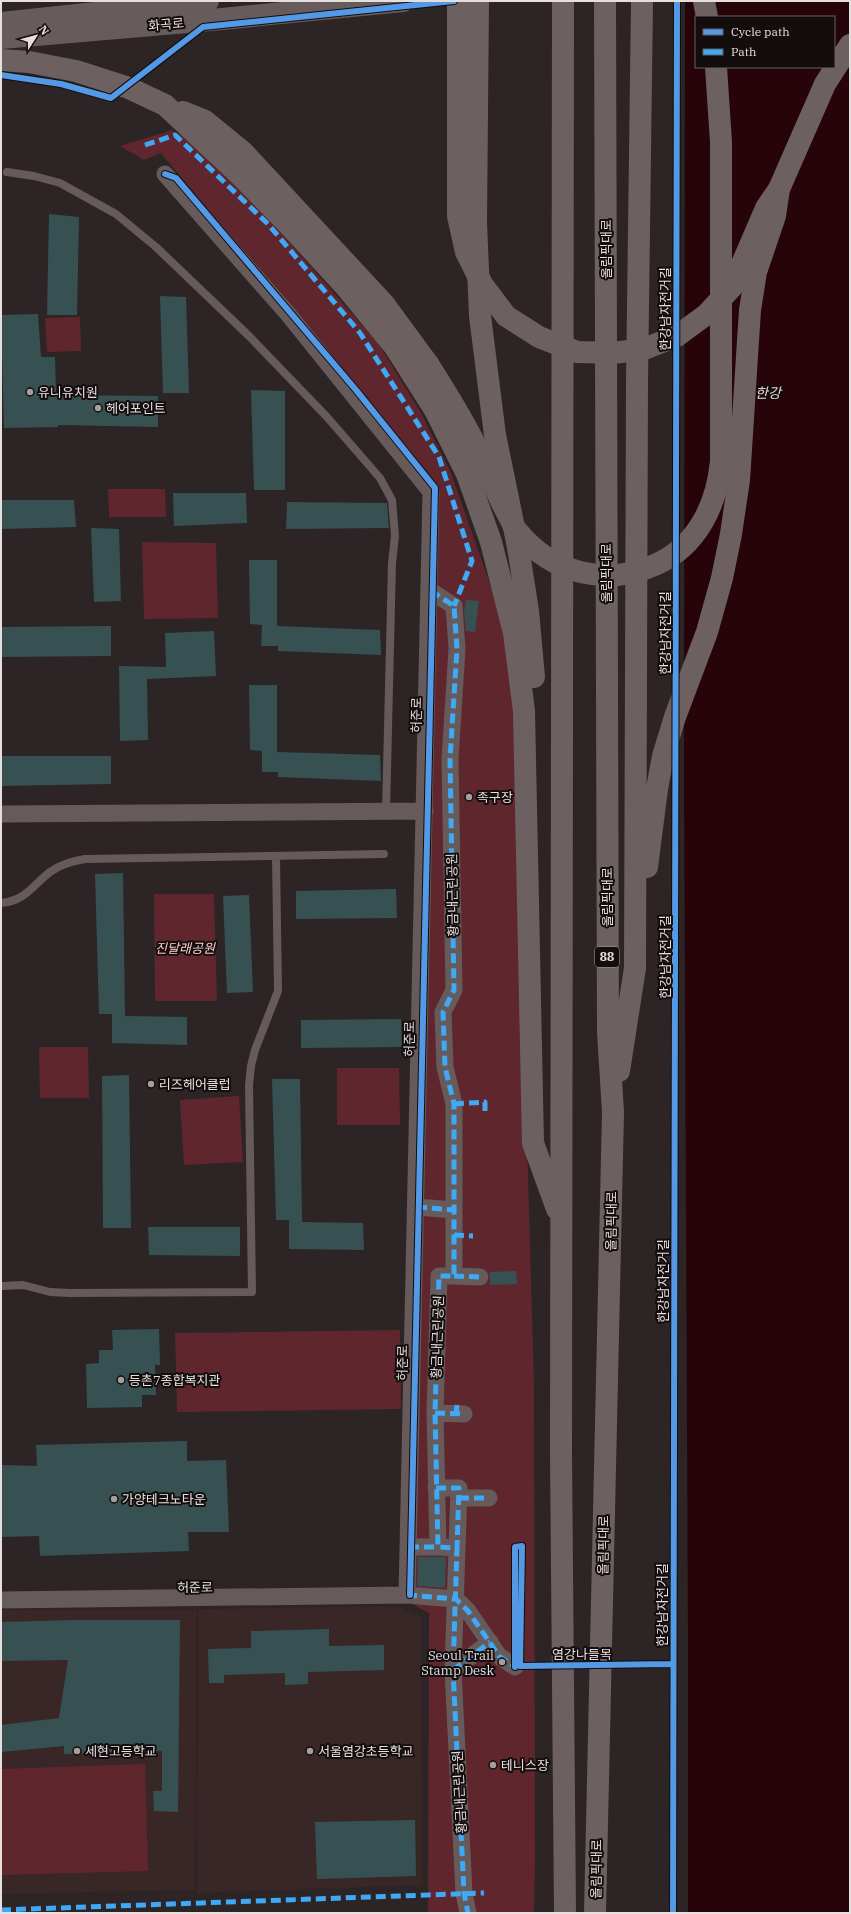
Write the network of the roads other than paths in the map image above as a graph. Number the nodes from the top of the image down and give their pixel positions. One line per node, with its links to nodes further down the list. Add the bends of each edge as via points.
1 (208, 1): 10 (main road, 화곡로)
2 (403, 1): 11 (main road, 화곡로)
3 (458, 1): 20 (highway, bridge, via 458,216 466,252 482,284 506,316 539,337 577,352 613,353 644,350 677,336 707,314 732,287 766,208)
4 (478, 1): 22 (highway, via 476,223 480,316 495,434 528,611 534,674 536,748)
5 (563, 1): 33 (highway)
6 (605, 1): 30 (highway, 올림픽대로 / 88, via 608,1032)
7 (642, 1): 29 (highway, via 636,382)
8 (704, 1): 9 (highway)
9 (707, 16)
10 (1, 23)
11 (1, 38)
12 (850, 45): 16 (highway, bridge)
13 (1, 60): 17 (highway, via 29,62 76,71 129,88)
14 (716, 68): 17 (highway, bridge, via 721,149 719,483 712,505 699,528 684,545 666,560 648,568 615,576 589,574 560,565 538,551 517,531 462,419 428,364 384,304 243,152 205,121)
15 (835, 68): 20 (highway, bridge, via 824,84)
16 (835, 68)
17 (165, 104): 22 (highway, via 240,175 346,287 395,347 435,410 467,474 491,542 514,633 524,711)
18 (6, 172): 23 (lane, via 60,183 116,214 156,247 249,336 327,417 380,478 392,500 395,536 392,563)
19 (165, 174): 21 (street, 허준로, via 293,320 431,492)
20 (779, 189): 29 (highway, via 775,216 756,272 750,310 739,480 731,534 707,632 663,756)
21 (430, 590): 24 (street, 허준로); 32 (street, 황금내근린공원, via 454,606 457,649 450,759 454,990 442,1012 445,1067 454,1104)
22 (526, 796): 33 (highway, via 533,1143)
23 (386, 811): 24 (street); 25 (street)
24 (425, 811): 31 (street, 허준로)
25 (1, 814)
26 (384, 854): 27 (lane)
27 (276, 856): 28 (lane, via 73,861 52,871 21,898); 36 (lane, via 278,991 255,1050 249,1085 252,1292 70,1293 50,1292 23,1285)
28 (1, 904)
29 (635, 968): 30 (highway)
30 (613, 1112): 53 (highway, 올림픽대로 / 88)
31 (417, 1207): 32 (street); 42 (street, 허준로)
32 (454, 1210): 34 (street, 황금내근린공원)
33 (562, 1226): 52 (highway)
34 (454, 1276): 35 (street, 황금내근린공원); 38 (street, 황금내근린공원, via 439,1276)
35 (480, 1277)
36 (1, 1286)
37 (459, 1411): 38 (street)
38 (435, 1413): 39 (street, 황금내근린공원)
39 (436, 1488): 40 (street, via 459,1488); 43 (street, 황금내근린공원)
40 (459, 1498): 41 (street); 44 (street, 황금내근린공원)
41 (489, 1498)
42 (409, 1547): 43 (street); 45 (street, 허준로)
43 (438, 1547): 44 (street)
44 (457, 1548): 46 (street, 황금내근린공원)
45 (407, 1595): 46 (street); 47 (street, 허준로)
46 (456, 1599): 48 (street); 50 (street, 황금내근린공원)
47 (1, 1600)
48 (490, 1642): 49 (street, via 499,1656); 50 (street)
49 (515, 1667)
50 (453, 1670): 51 (street, 황금내근린공원, via 464,1893)
51 (468, 1913)
52 (565, 1913)
53 (595, 1913)

